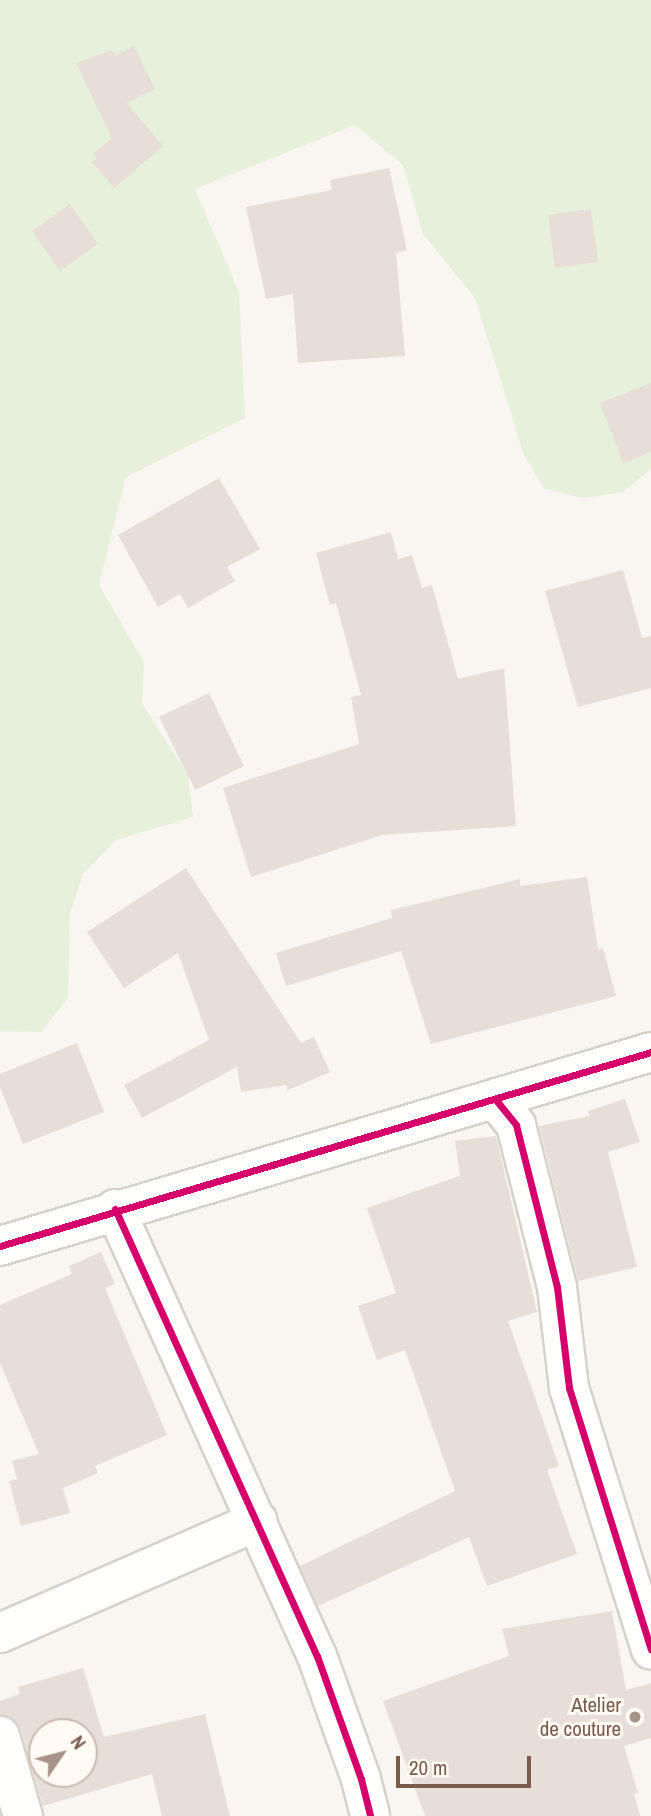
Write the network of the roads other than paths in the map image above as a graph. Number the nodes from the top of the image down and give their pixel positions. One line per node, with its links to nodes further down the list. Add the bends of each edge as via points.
1 (651, 1052): 2 (street)
2 (496, 1100): 3 (street); 7 (street, via 516,1125 557,1287 569,1388)
3 (115, 1209): 4 (street); 5 (street)
4 (0, 1246)
5 (258, 1521): 6 (street); 10 (street, via 317,1656)
6 (0, 1633)
7 (651, 1649)
8 (0, 1736): 9 (street)
9 (23, 1816)
10 (370, 1816)

